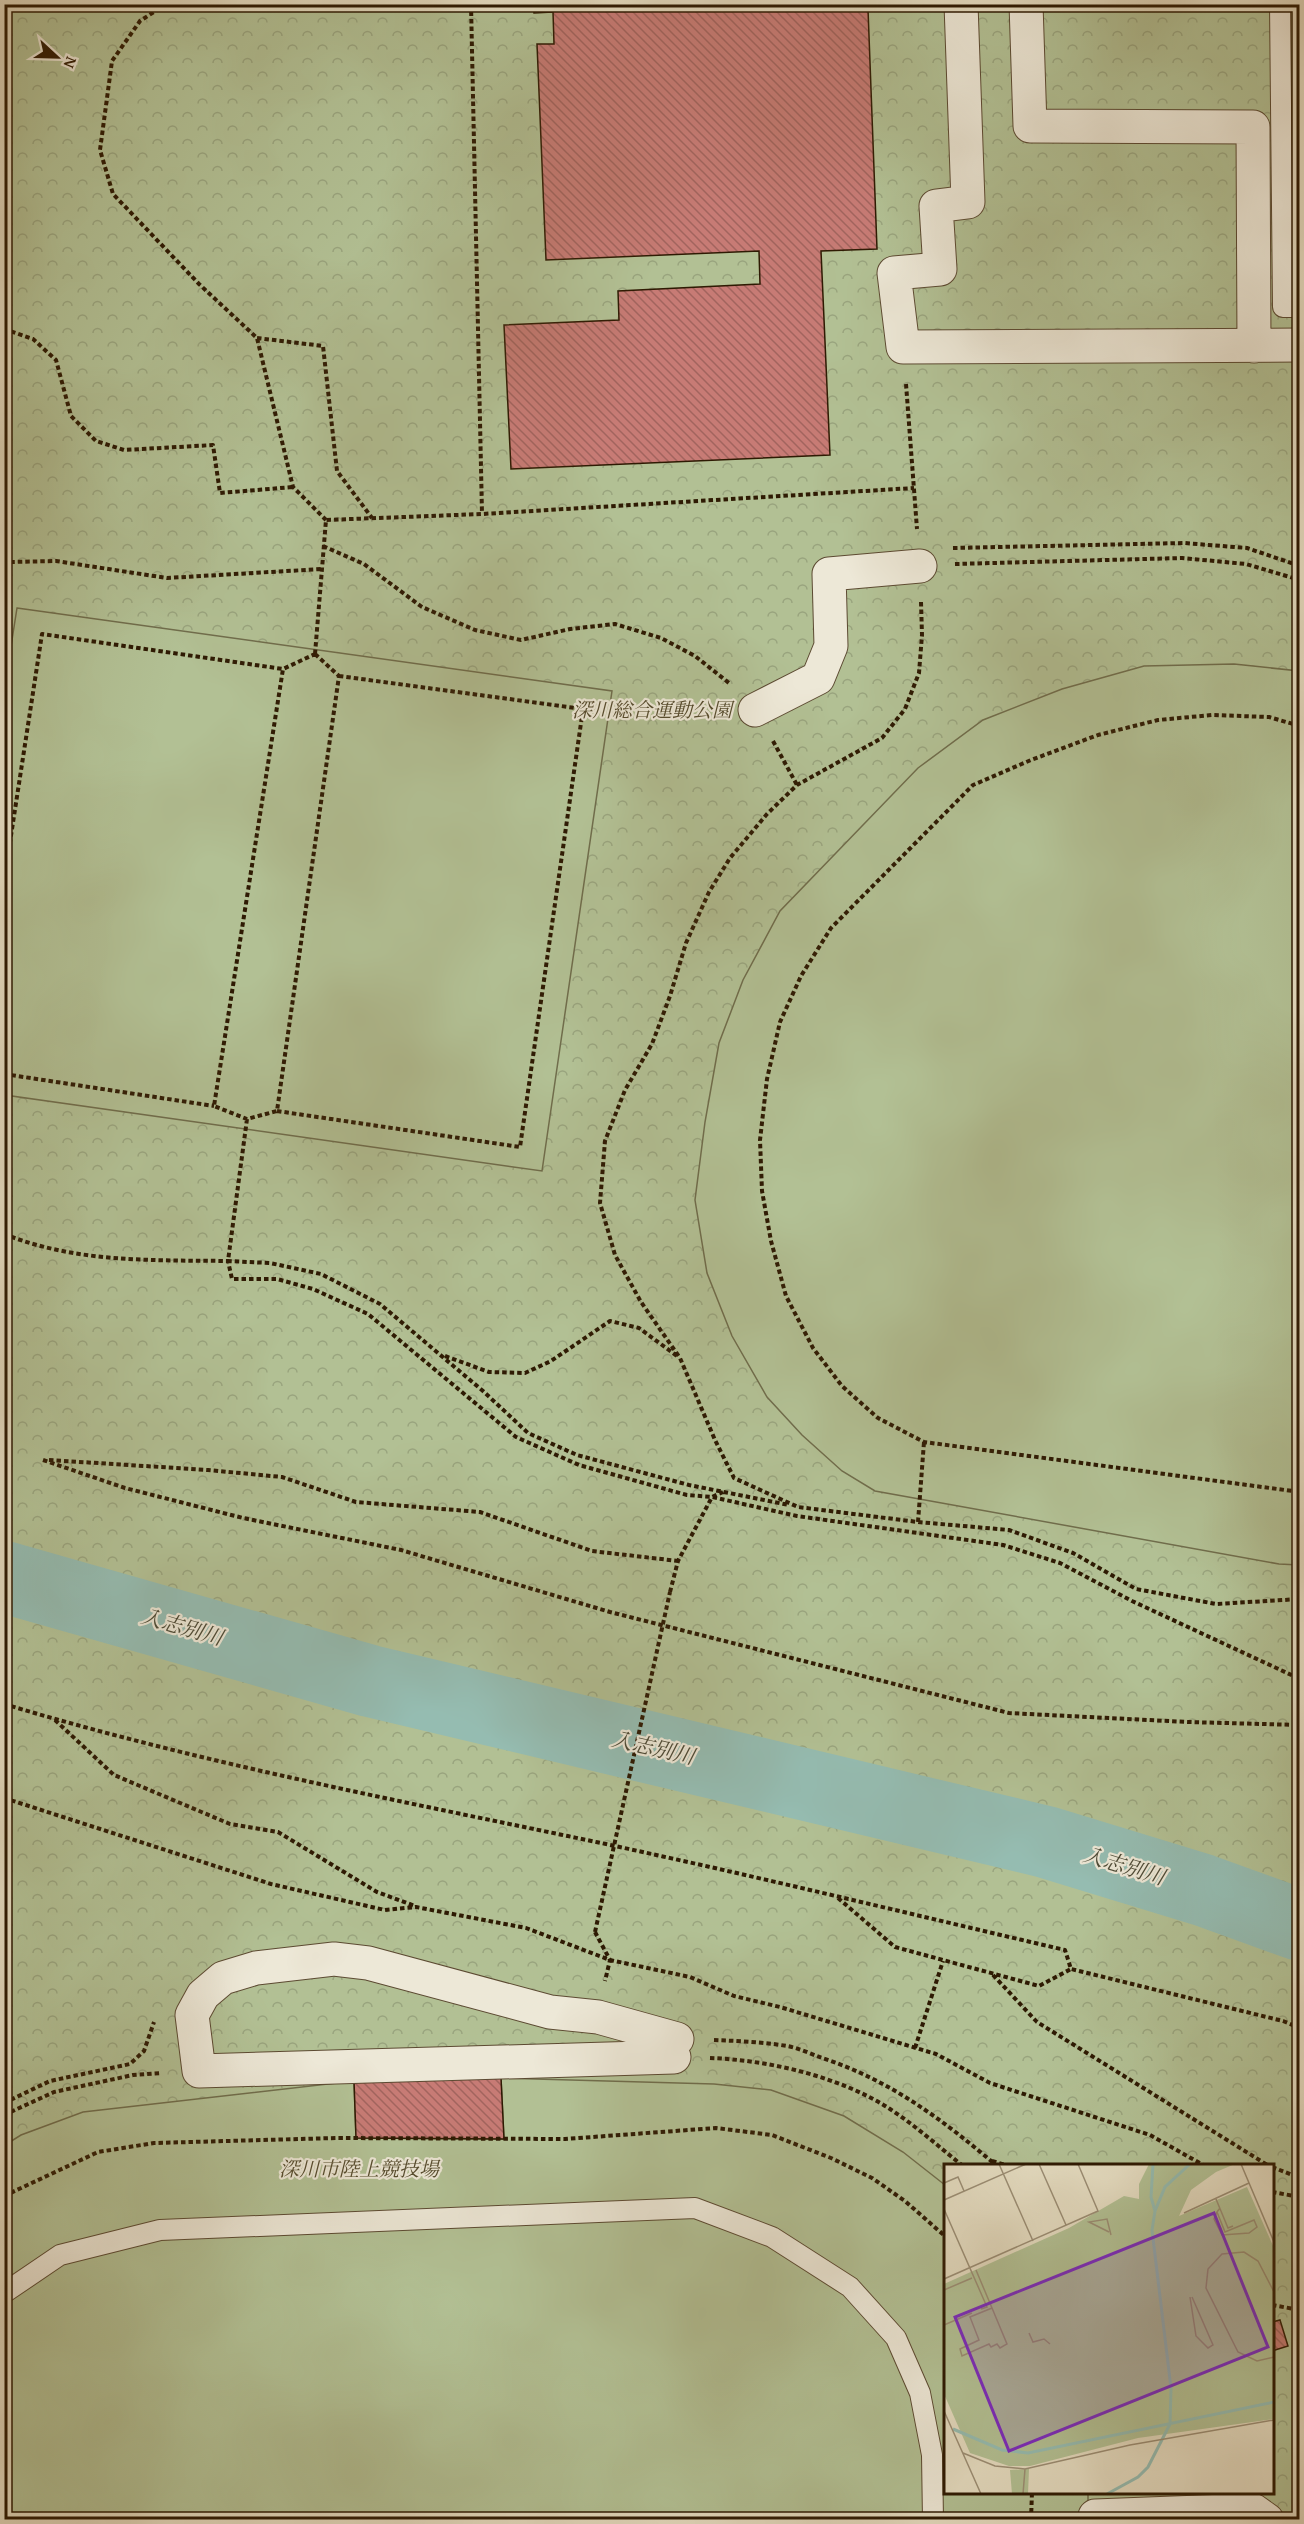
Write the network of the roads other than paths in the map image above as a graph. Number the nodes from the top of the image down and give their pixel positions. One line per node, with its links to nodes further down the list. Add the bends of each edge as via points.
1 (961, 4): 6 (street, via 968,202 936,206 940,269 894,273 903,347)
2 (1026, 4): 6 (street, via 1030,126 1253,127)
3 (1280, 4): 4 (lane, via 1283,307)
4 (1299, 307)
5 (1299, 345): 6 (street)
6 (1254, 346)
7 (920, 557): 8 (street, via 829,574 831,646 818,678)
8 (755, 710)
9 (199, 2071): 9 (street, via 675,2048 598,2018 550,2012 368,1963 334,1959 256,1968 223,1978 203,1995 192,2015)
10 (4, 2293): 11 (lane, via 60,2256 160,2230 695,2208 772,2237 850,2287 896,2338 920,2393 932,2455)
11 (933, 2520)
12 (1095, 2520): 13 (street, via 1095,2516 1253,2510)
13 (1267, 2520)

